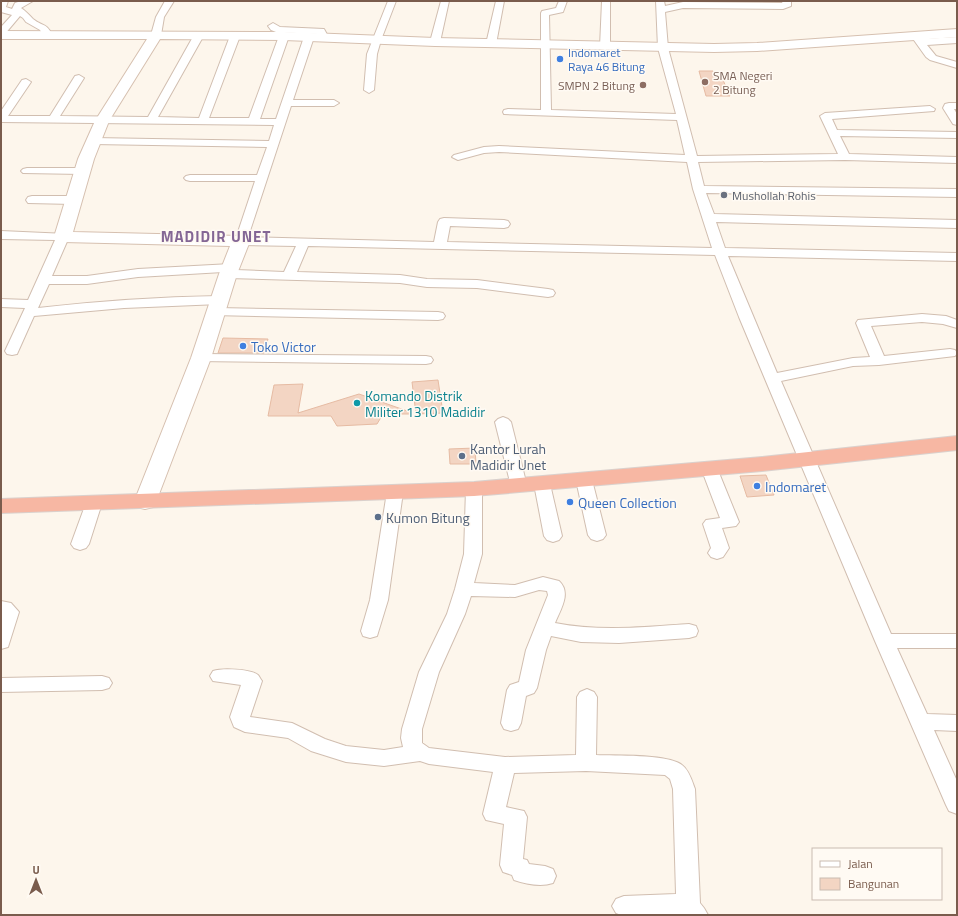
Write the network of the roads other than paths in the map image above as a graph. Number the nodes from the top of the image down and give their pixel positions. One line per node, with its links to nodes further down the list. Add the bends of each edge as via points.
1 (4, 1): 13 (street, via 1,7 4,10)
2 (29, 1): 14 (street, via 16,7)
3 (170, 1): 18 (street, via 157,22)
4 (392, 1): 26 (street)
5 (445, 1): 28 (street)
6 (500, 1): 29 (street)
7 (563, 1): 30 (street, via 560,10 545,14)
8 (606, 1): 31 (street)
9 (787, 1): 11 (street, via 788,4 783,6)
10 (701, 3): 11 (street); 12 (street)
11 (745, 3)
12 (661, 6): 32 (street)
13 (17, 14): 14 (street); 17 (street)
14 (27, 16): 20 (street, via 29,20 44,28)
15 (273, 26): 24 (street, via 279,30 321,30)
16 (957, 33): 25 (street)
17 (1, 34): 20 (street)
18 (156, 35): 19 (street); 20 (street); 46 (street)
19 (199, 35): 21 (street); 47 (street)
20 (48, 36)
21 (235, 36): 22 (street); 48 (street)
22 (284, 36): 23 (street); 49 (street)
23 (309, 37): 24 (street); 37 (street)
24 (324, 38): 26 (street)
25 (918, 39): 27 (street); 32 (street, via 756,47); 33 (street, via 933,58)
26 (376, 40): 28 (street); 36 (street, via 372,54)
27 (957, 40)
28 (434, 42): 29 (street)
29 (491, 44): 30 (street)
30 (545, 46): 31 (street); 42 (street)
31 (605, 47): 32 (street)
32 (663, 48): 44 (street)
33 (957, 65)
34 (79, 78): 45 (street)
35 (26, 82): 43 (street)
36 (369, 90)
37 (286, 103): 38 (street); 50 (street)
38 (334, 103)
39 (957, 106): 51 (street, via 948,108)
40 (930, 109): 52 (street, via 825,116)
41 (508, 112): 42 (street)
42 (546, 112): 44 (street)
43 (2, 115): 45 (street, via 1,119)
44 (682, 117): 58 (street)
45 (53, 120): 46 (street)
46 (102, 121): 47 (street); 54 (street)
47 (151, 121): 48 (street)
48 (203, 121): 49 (street)
49 (253, 122): 50 (street)
50 (280, 122): 55 (street)
51 (957, 122)
52 (834, 133): 53 (street); 57 (street)
53 (957, 135)
54 (93, 141): 55 (street); 61 (street)
55 (274, 144): 63 (street)
56 (458, 157): 58 (street, via 499,149)
57 (845, 157): 58 (street); 59 (street)
58 (692, 159): 64 (street)
59 (957, 160)
60 (27, 171): 61 (street)
61 (82, 171): 67 (street)
62 (190, 178): 63 (street)
63 (262, 178): 73 (street)
64 (699, 188): 65 (street); 68 (street)
65 (957, 193)
66 (32, 200): 67 (street)
67 (73, 200): 72 (street)
68 (708, 218): 70 (street); 76 (street)
69 (504, 224): 75 (street, via 444,222)
70 (957, 224)
71 (1, 235): 72 (street)
72 (63, 237): 73 (street); 80 (street)
73 (241, 241): 74 (street); 78 (street)
74 (304, 242): 75 (street); 79 (street)
75 (440, 246): 76 (street)
76 (720, 252): 77 (street); 92 (street)
77 (957, 257)
78 (230, 271): 79 (street); 80 (street, via 138,274 87,280); 83 (street)
79 (289, 275): 81 (street, via 477,284)
80 (44, 280): 84 (street)
81 (548, 292)
82 (1, 303): 84 (street)
83 (218, 306): 84 (street, via 174,301); 85 (street); 89 (street)
84 (31, 308): 87 (street)
85 (438, 316)
86 (957, 324): 91 (street, via 928,318 863,324)
87 (12, 351)
88 (950, 352): 91 (street)
89 (201, 358): 90 (street); 102 (street)
90 (426, 360)
91 (879, 361): 92 (street, via 853,362)
92 (772, 378): 95 (street)
93 (503, 422): 99 (street)
94 (957, 443): 95 (highway)
95 (807, 459): 96 (highway); 114 (street)
96 (709, 468): 97 (highway); 108 (street, via 730,522 712,524 720,548)
97 (584, 480): 98 (highway); 105 (street)
98 (542, 484): 99 (highway); 106 (street)
99 (519, 486): 100 (highway)
100 (474, 489): 101 (highway); 109 (street, via 473,554)
101 (395, 492): 102 (highway); 112 (street, via 379,600)
102 (145, 502): 103 (highway)
103 (94, 503): 104 (highway); 107 (street)
104 (2, 508)
105 (596, 535)
106 (553, 536)
107 (80, 544)
108 (717, 553)
109 (464, 589): 111 (street, via 515,591 537,584 553,586 557,595); 124 (street, via 456,614 429,672 418,709 411,738 413,747)
110 (1, 608): 116 (street, via 10,612)
111 (544, 628): 113 (street, via 581,635 604,636); 123 (street, via 527,688 517,690)
112 (370, 631)
113 (688, 632)
114 (884, 641): 115 (street); 121 (street)
115 (957, 641)
116 (1, 642)
117 (220, 676): 124 (street, via 249,679 252,682 240,717 241,722 245,724 292,732 318,745 346,754 384,758)
118 (102, 683): 119 (street)
119 (1, 685)
120 (587, 697): 125 (street)
121 (920, 722): 122 (street); 127 (street)
122 (957, 722)
123 (511, 723)
124 (420, 753): 126 (street)
125 (586, 763): 126 (street); 130 (street, via 668,767 679,775 684,789)
126 (505, 765): 128 (street, via 494,814 516,817 511,865 519,867 522,873)
127 (955, 795)
128 (544, 876)
129 (624, 906): 130 (street)
130 (692, 910)

